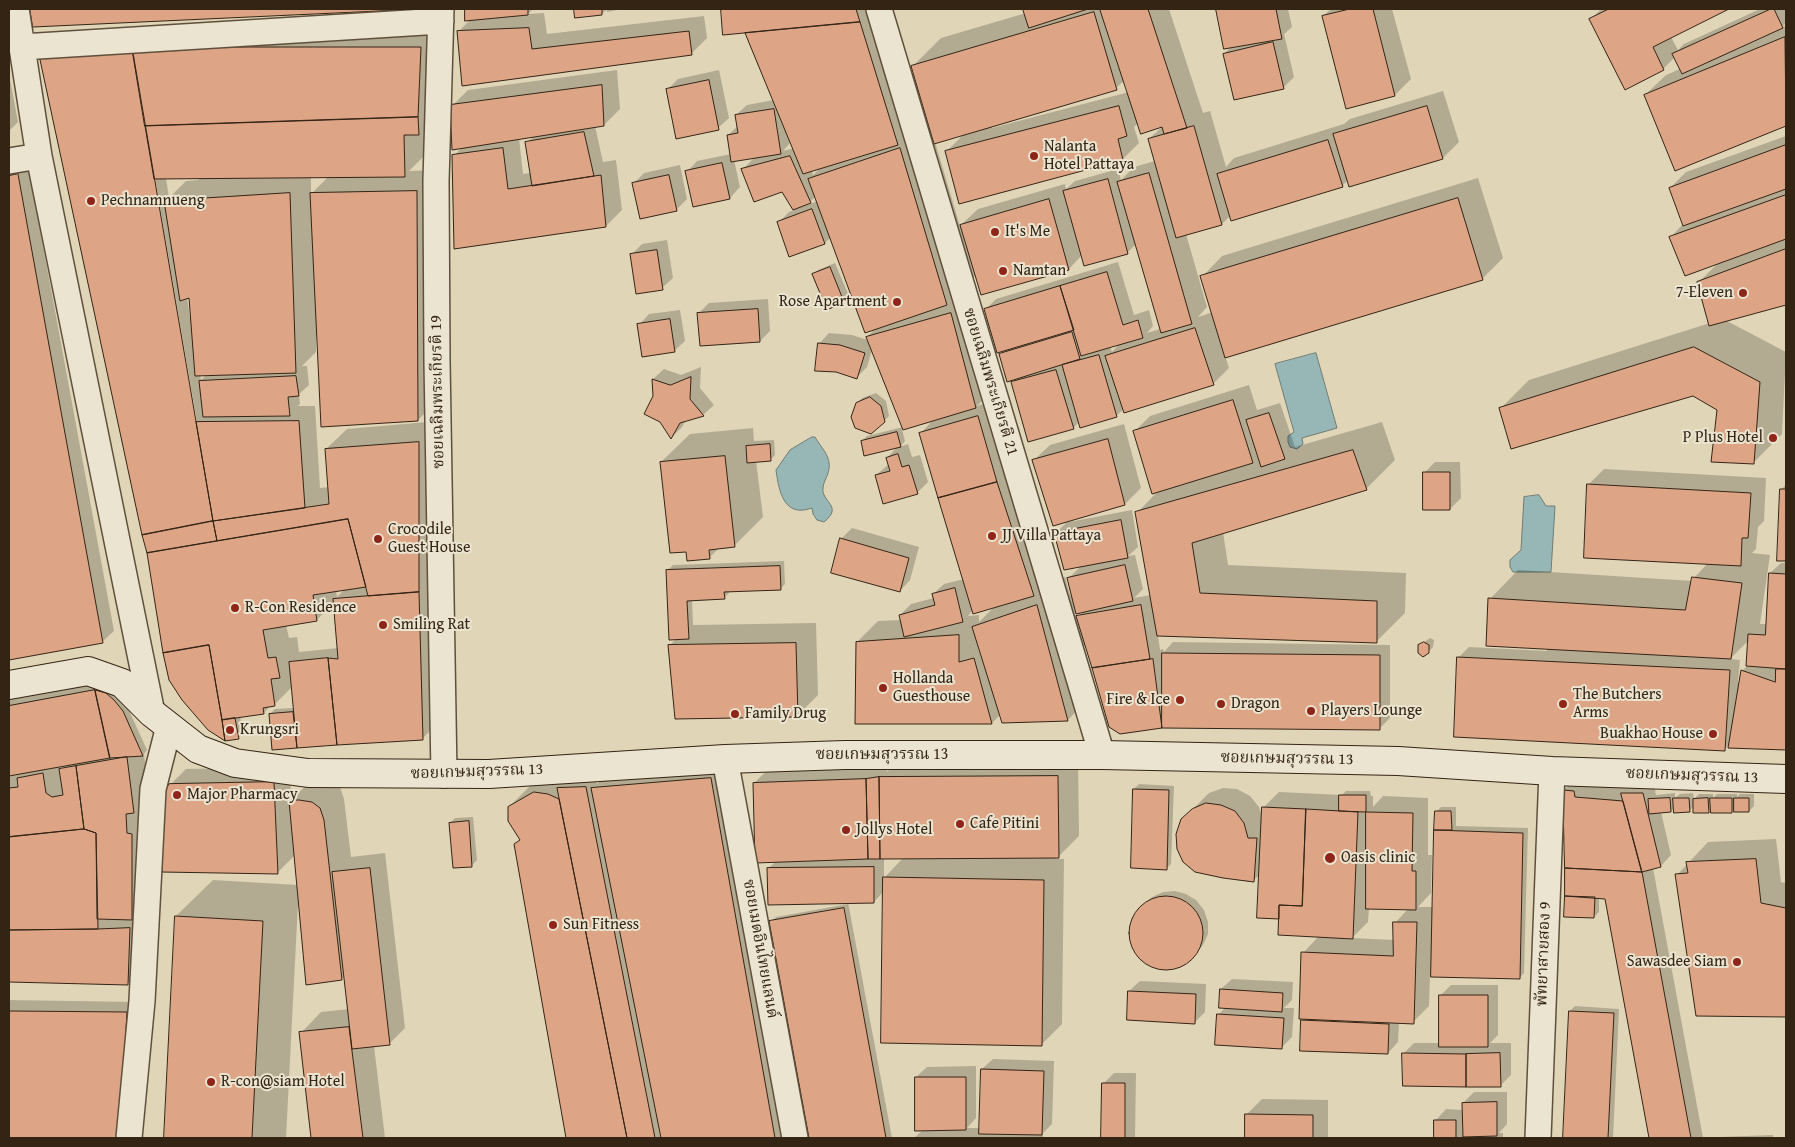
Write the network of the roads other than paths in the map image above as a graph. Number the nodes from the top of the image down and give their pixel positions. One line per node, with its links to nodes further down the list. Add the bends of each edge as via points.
1 (16, 9): 4 (street)
2 (879, 9): 9 (street, ซอยเฉลิมพระเกียรติ 21)
3 (441, 15): 4 (street); 12 (street, ซอยเฉลิมพระเกียรติ 19, via 437,135 437,361)
4 (22, 47): 5 (street)
5 (39, 156): 6 (street); 8 (street)
6 (9, 161)
7 (9, 685): 8 (street, ซอยเกษมสุวรรณ 13, via 88,672 122,683)
8 (160, 719): 12 (street, ซอยเกษมสุวรรณ 13, via 198,749 235,763 308,773); 14 (street, via 152,789 142,1001)
9 (1102, 755): 10 (street, ซอยเกษมสุวรรณ 13, via 845,754); 11 (street, ซอยเกษมสุวรรณ 13, via 1398,761)
10 (725, 759): 12 (street, ซอยเกษมสุวรรณ 13); 15 (street, ซอยเมดอินไทยแลนด์)
11 (1552, 771): 13 (street, ซอยเกษมสุวรรณ 13); 16 (street, พัทยาสายสอง 9)
12 (444, 775)
13 (1786, 779)
14 (129, 1138)
15 (795, 1138)
16 (1538, 1138)

